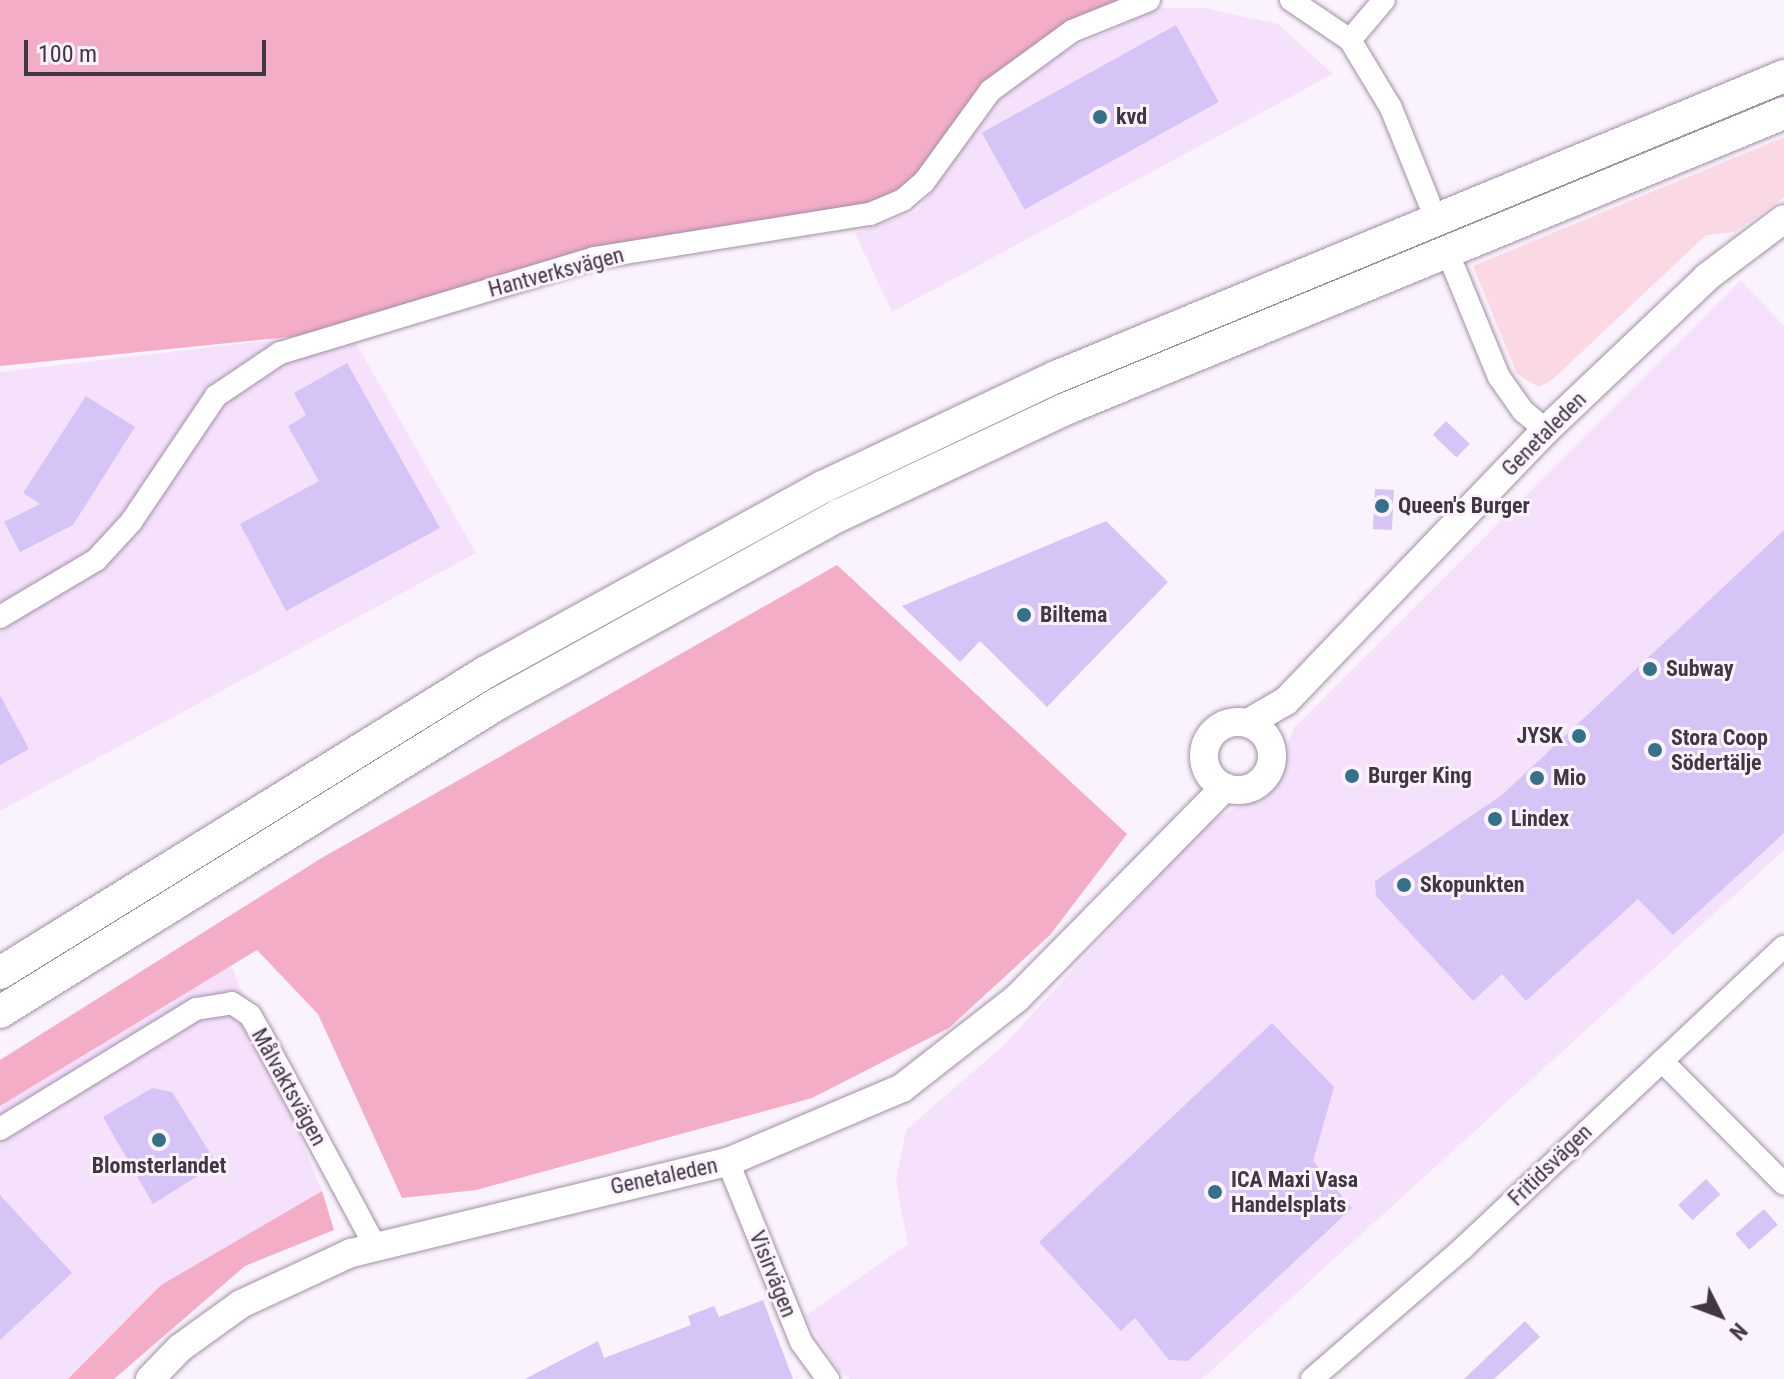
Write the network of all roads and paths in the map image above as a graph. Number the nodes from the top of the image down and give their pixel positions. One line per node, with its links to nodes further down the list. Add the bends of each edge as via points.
1 (1149, 0): 11 (street, Hantverksvägen, via 1072,31 990,91 924,182 903,200 870,214 594,258 280,353 216,396 131,522 96,560)
2 (1291, 0): 4 (street)
3 (1384, 0): 4 (street)
4 (1350, 40): 7 (street, via 1391,108)
5 (1784, 76): 15 (highway, via 1056,377 823,487 486,672)
6 (1784, 113): 16 (highway, via 1145,376 840,515 510,697)
7 (1429, 202)
8 (1784, 219): 10 (main road, Genetaleden, via 1707,277)
9 (1454, 268): 10 (street, via 1499,377 1523,411)
10 (1546, 430): 12 (main road, Genetaleden)
11 (0, 617)
12 (1258, 732): 13 (main road, Genetaleden, via 1229,723 1212,733 1204,751); 13 (main road, via 1272,760 1263,778 1246,788)
13 (1216, 779): 19 (main road, Genetaleden, via 1129,881 1017,998 902,1088)
14 (1784, 947): 17 (street, Fritidsvägen)
15 (0, 973)
16 (0, 1012)
17 (1662, 1061): 20 (street); 24 (street, Fritidsvägen)
18 (0, 1129): 21 (street, Målvaktsvägen, via 196,1009 232,1003 250,1015)
19 (728, 1162): 21 (main road, Genetaleden); 23 (street, Visirvägen, via 801,1342)
20 (1782, 1180)
21 (374, 1244): 22 (main road, Genetaleden, via 241,1304 180,1348)
22 (150, 1379)
23 (828, 1379)
24 (1312, 1379)

